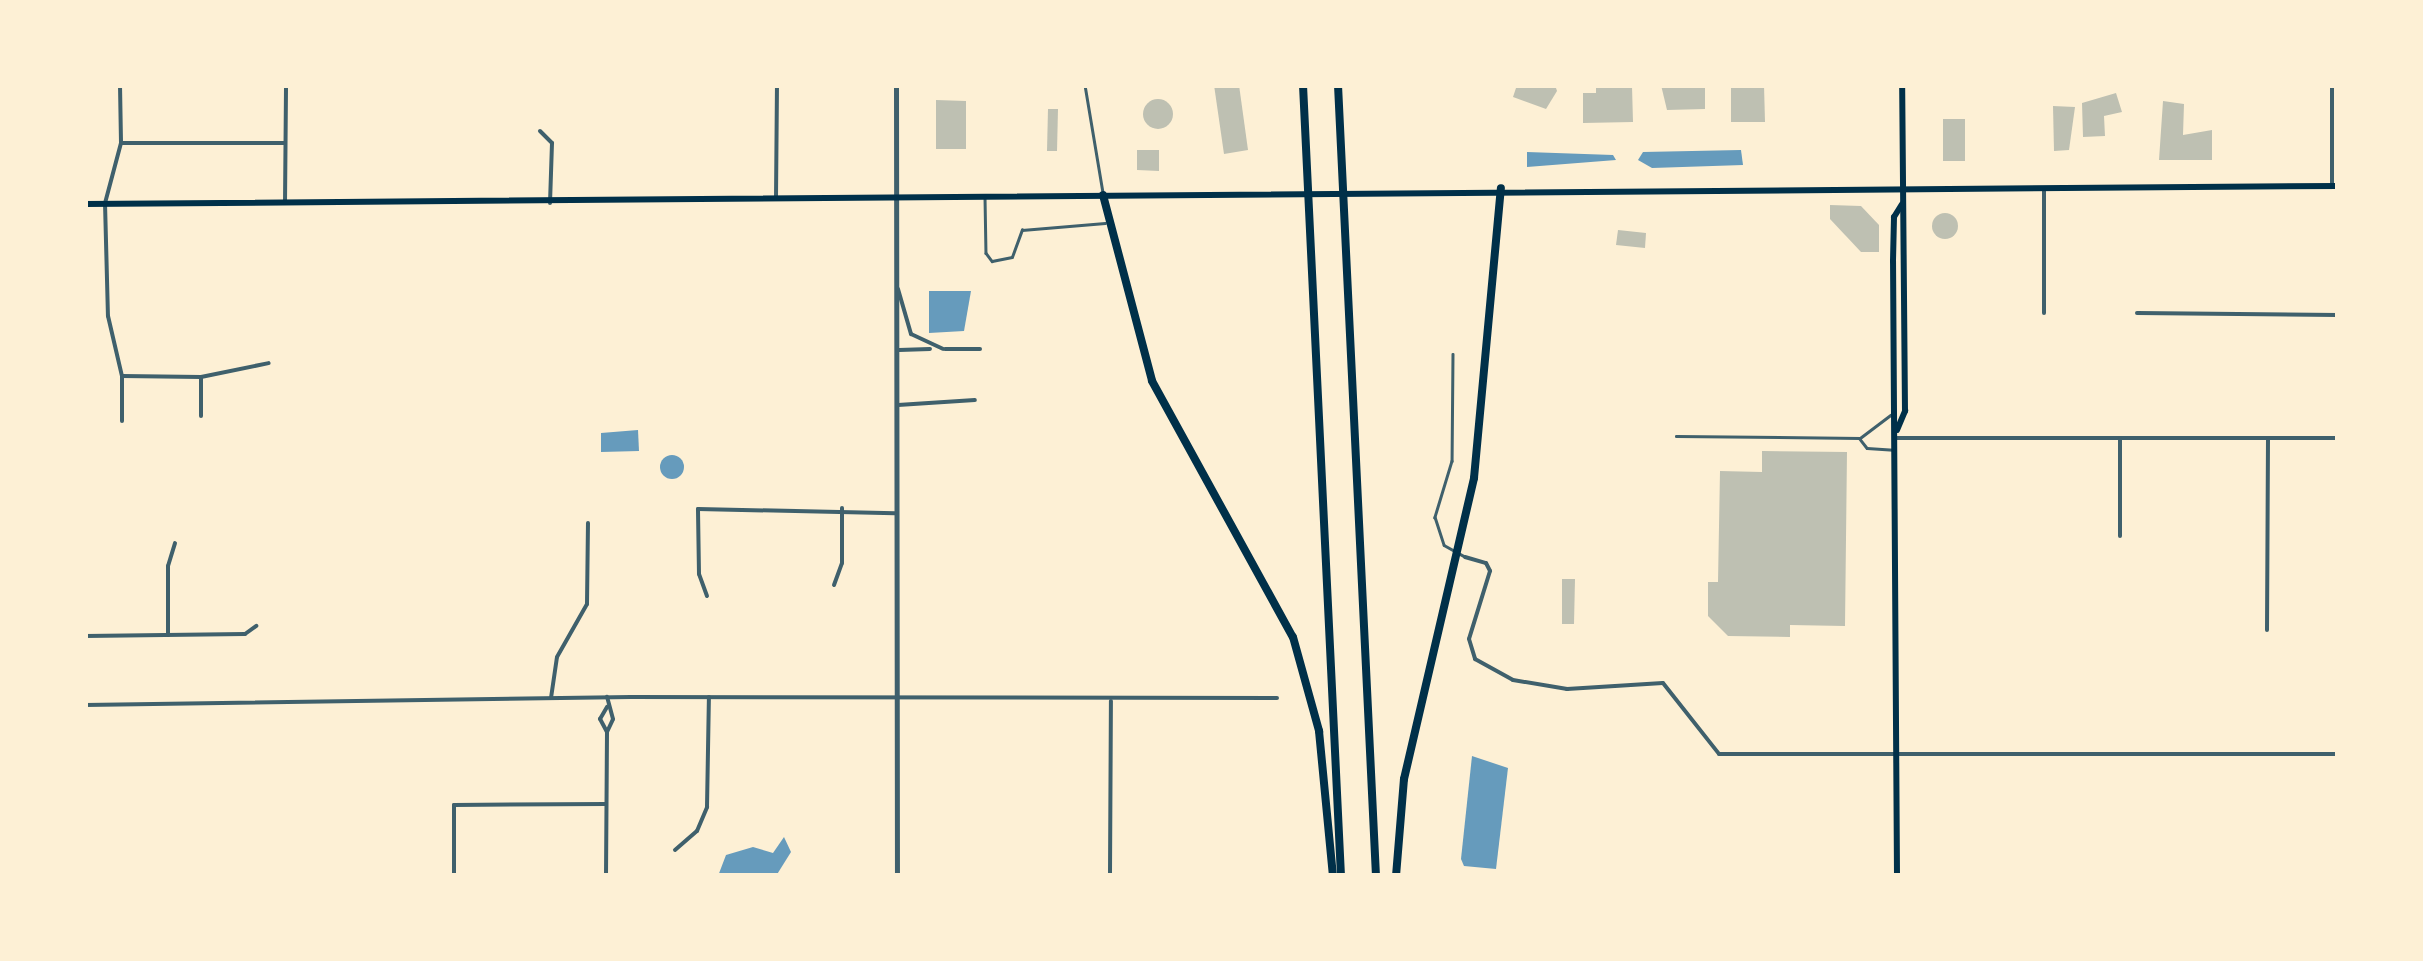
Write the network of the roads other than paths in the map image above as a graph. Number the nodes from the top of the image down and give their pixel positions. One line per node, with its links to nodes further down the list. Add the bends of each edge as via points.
1 (120, 85): 11 (street)
2 (286, 85): 12 (street)
3 (777, 85): 19 (street)
4 (896, 85): 20 (street)
5 (1084, 85): 18 (lane)
6 (1302, 85): 80 (highway)
7 (1338, 85): 81 (highway)
8 (1902, 85): 13 (main road)
9 (2332, 85): 15 (street)
10 (540, 131): 24 (street, via 552,142)
11 (120, 142): 12 (street); 21 (street)
12 (286, 143): 22 (street)
13 (1902, 185): 14 (main road); 16 (main road); 25 (main road)
14 (2044, 186): 15 (main road); 28 (street)
15 (2335, 186)
16 (1501, 188): 18 (main road); 82 (highway, via 1474,478 1404,779)
17 (986, 196): 18 (main road); 20 (main road); 26 (lane, via 986,253 992,261 1012,258 1022,230)
18 (1103, 196): 26 (highway)
19 (776, 198): 20 (main road); 24 (main road)
20 (897, 198): 27 (street)
21 (105, 203): 22 (main road); 23 (main road); 36 (street, via 108,316)
22 (284, 203): 24 (main road)
23 (85, 204)
24 (550, 204)
25 (1902, 204): 40 (main road, via 1894,217); 43 (main road, via 1905,411)
26 (1106, 222): 79 (highway, via 1152,381 1293,636 1319,732)
27 (898, 289): 31 (street, via 911,334); 33 (street)
28 (2044, 313)
29 (2137, 313): 30 (street)
30 (2338, 316)
31 (943, 349): 32 (street); 33 (street)
32 (980, 349)
33 (899, 350): 39 (street)
34 (1453, 354): 55 (lane, via 1452,461 1436,524 1444,545)
35 (269, 363): 37 (street)
36 (122, 376): 37 (street); 42 (street)
37 (201, 377): 41 (street)
38 (975, 400): 39 (street)
39 (898, 405): 51 (street)
40 (1892, 413): 43 (main road); 45 (lane)
41 (201, 416)
42 (122, 421)
43 (1897, 434): 47 (street); 49 (main road)
44 (1676, 436): 45 (lane)
45 (1860, 438): 49 (lane, via 1867,448)
46 (2338, 438): 48 (street)
47 (2120, 439): 48 (street); 53 (street)
48 (2268, 439): 59 (street)
49 (1897, 450): 72 (main road)
50 (842, 508): 51 (street); 56 (street, via 842,563); 57 (street, via 698,509 699,574)
51 (895, 513): 64 (street)
52 (588, 522): 65 (street, via 587,604 557,657)
53 (2120, 536)
54 (175, 543): 60 (street, via 168,566)
55 (1465, 557): 72 (street, via 1486,563 1490,572 1470,650 1507,678 1592,692 1663,682 1719,754)
56 (834, 585)
57 (707, 596)
58 (256, 626): 60 (street, via 245,634)
59 (2267, 630)
60 (168, 635): 61 (street)
61 (85, 636)
62 (607, 697): 63 (street); 65 (street); 69 (street)
63 (709, 697): 64 (street); 74 (street, via 707,808 697,831)
64 (896, 697): 67 (street); 77 (street)
65 (551, 698): 68 (street)
66 (1278, 698): 67 (street)
67 (1111, 699): 78 (street)
68 (85, 705)
69 (607, 707): 70 (street, via 613,719); 70 (street, via 600,719)
70 (607, 732): 73 (street)
71 (2338, 754): 72 (street)
72 (1898, 756): 83 (main road)
73 (606, 804): 75 (street, via 454,805); 76 (street)
74 (675, 850)
75 (454, 876)
76 (606, 876)
77 (897, 876)
78 (1110, 876)
79 (1332, 876)
80 (1341, 876)
81 (1376, 876)
82 (1396, 876)
83 (1897, 876)

